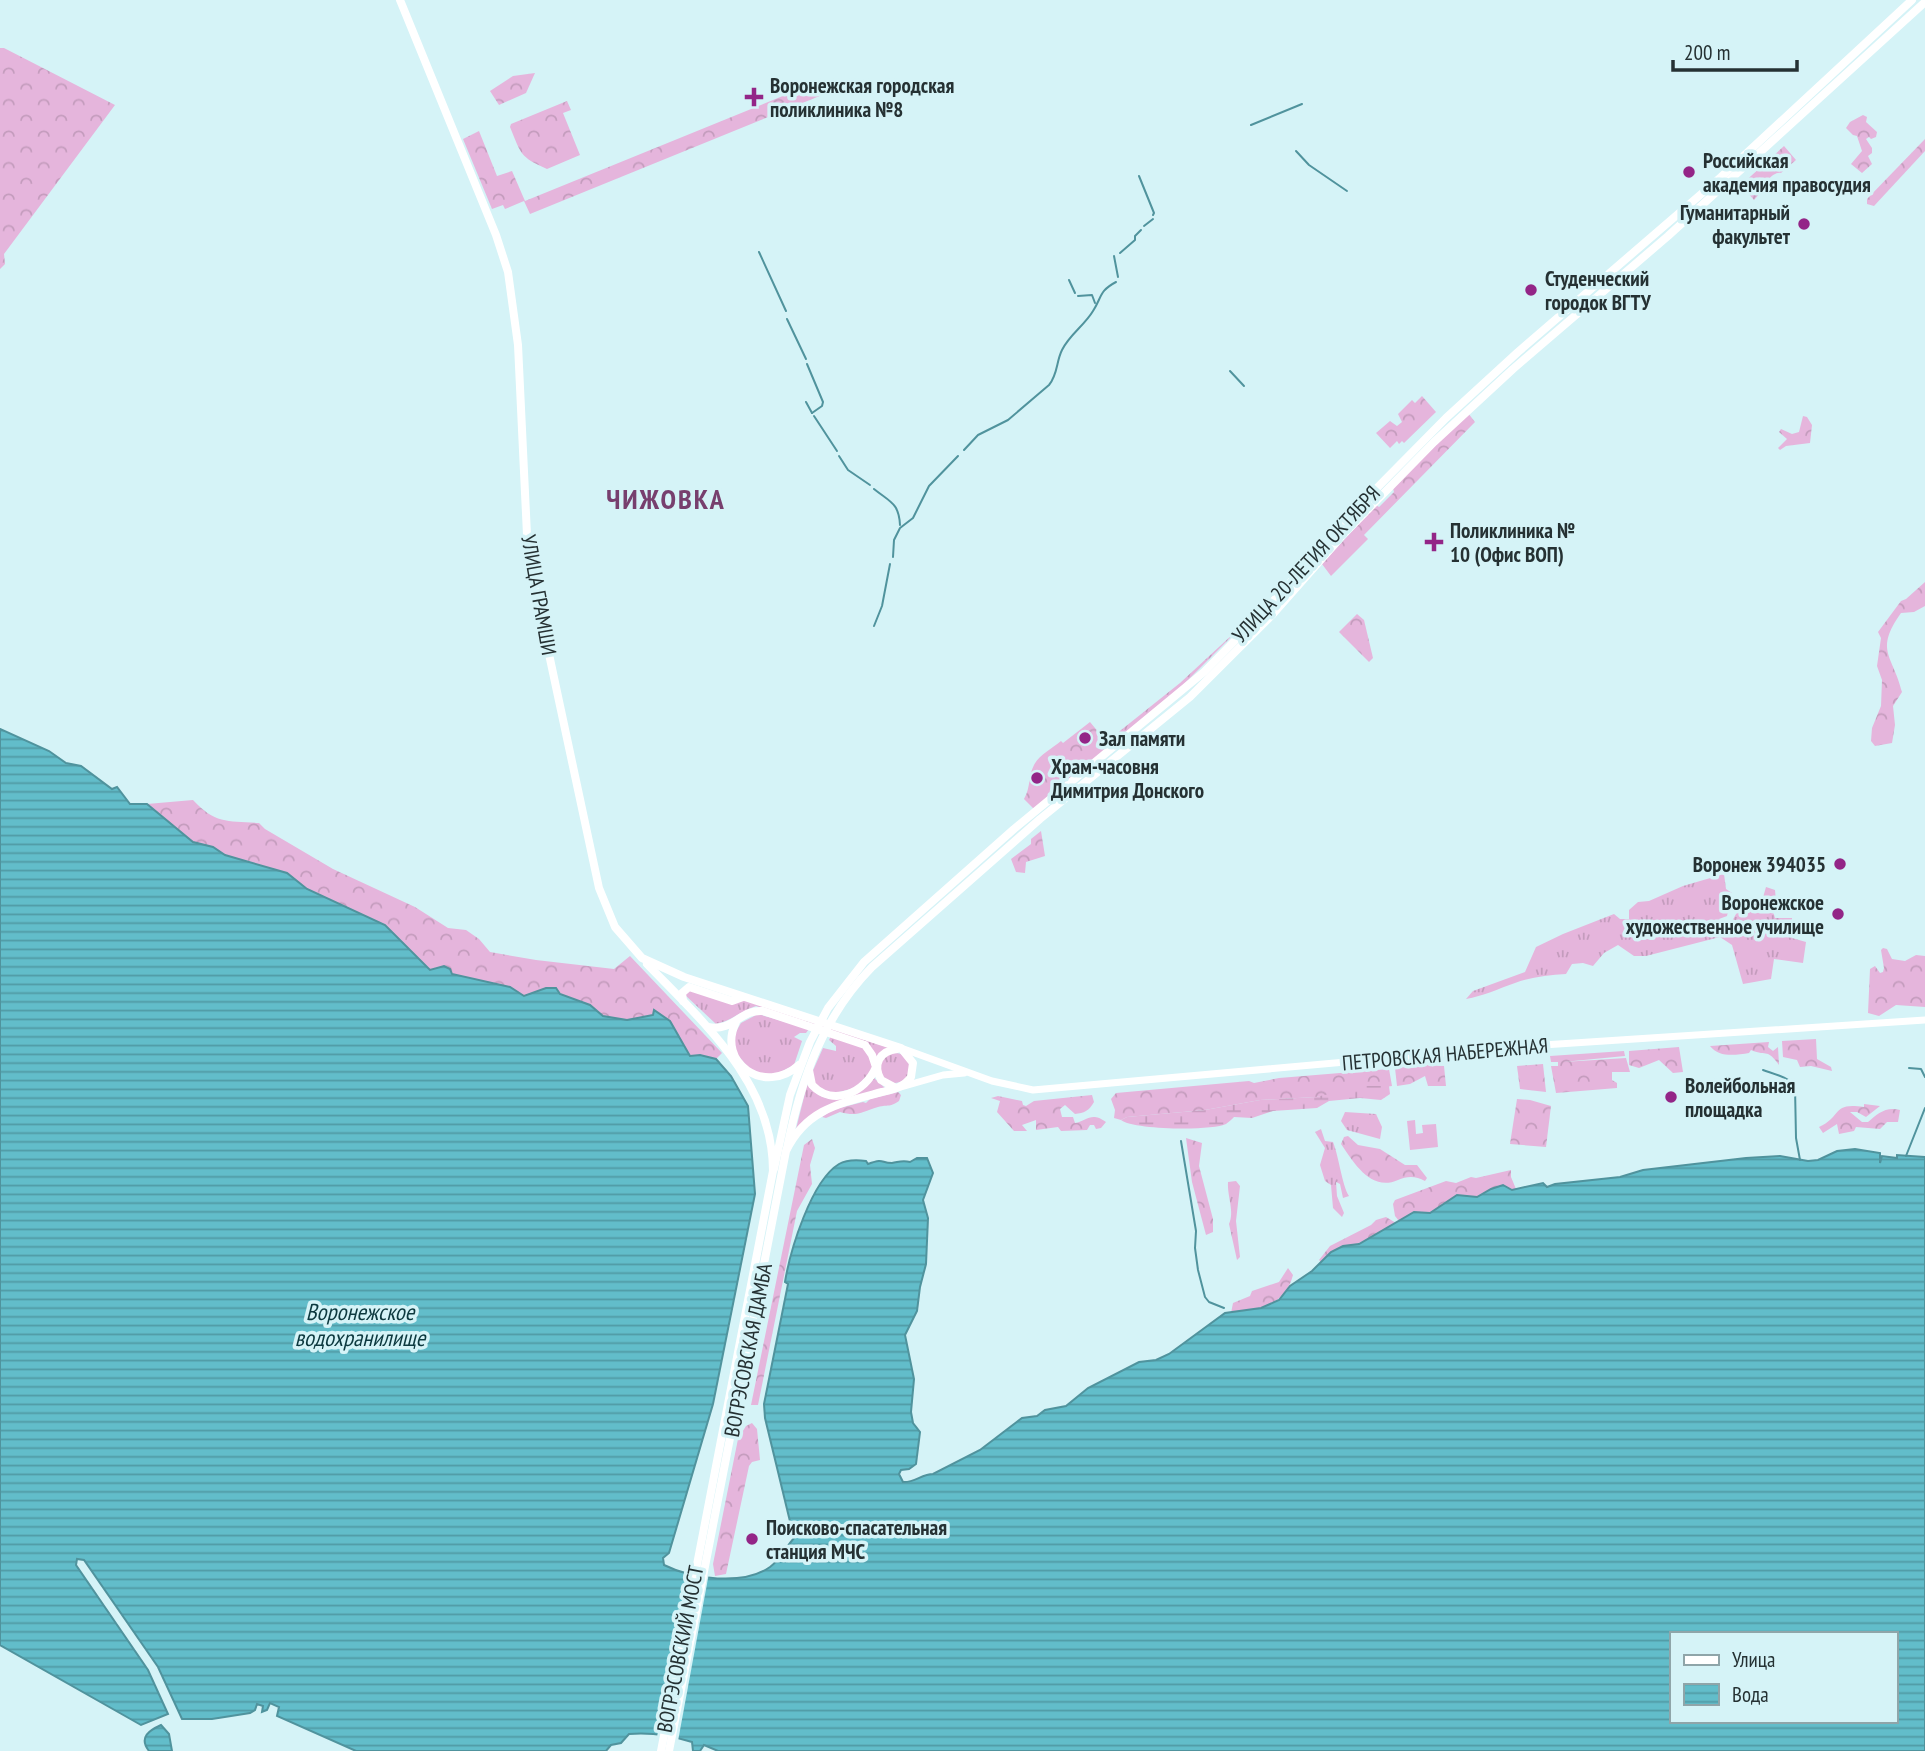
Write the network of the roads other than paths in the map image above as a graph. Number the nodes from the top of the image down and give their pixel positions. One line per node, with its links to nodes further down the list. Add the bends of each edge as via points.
1 (400, 0): 5 (main road, УЛИЦА ГРАМШИ, via 506,263 519,358 533,583 599,888 615,927)
2 (1912, 0): 4 (main road, УЛИЦА 20-ЛЕТИЯ ОКТЯБРЯ)
3 (1925, 2): 4 (main road, УЛИЦА 20-ЛЕТИЯ ОКТЯБРЯ)
4 (1787, 122): 13 (main road, УЛИЦА 20-ЛЕТИЯ ОКТЯБРЯ, via 1668,236 1434,442 1190,697 893,947 832,1009)
5 (642, 958): 6 (main road, УЛИЦА ГРАМШИ, via 684,978); 7 (main road)
6 (743, 997): 7 (main road, via 732,1001 689,987 682,993); 10 (main road, УЛИЦА ГРАМШИ)
7 (683, 1001): 11 (main road)
8 (1925, 1020): 15 (main road, ПЕТРОВСКАЯ НАБЕРЕЖНАЯ, via 1514,1046 1033,1090)
9 (736, 1022): 11 (main road, via 723,1028); 13 (main road, via 731,1048 751,1074 776,1078); 14 (main road, via 750,1012 763,1011 862,1044)
10 (823, 1024): 12 (main road, ПЕТРОВСКАЯ НАБЕРЕЖНАЯ)
11 (708, 1027): 18 (main road, via 756,1095 770,1131)
12 (901, 1048): 14 (main road, via 885,1052); 15 (main road, ПЕТРОВСКАЯ НАБЕРЕЖНАЯ); 16 (main road, via 914,1068)
13 (805, 1063): 14 (main road, via 812,1085 834,1097 866,1084); 17 (main road, УЛИЦА 20-ЛЕТИЯ ОКТЯБРЯ); 18 (main road, УЛИЦА 20-ЛЕТИЯ ОКТЯБРЯ, via 787,1107)
14 (876, 1068): 16 (main road, via 885,1084)
15 (969, 1072): 16 (main road, ПЕТРОВСКАЯ НАБЕРЕЖНАЯ, via 943,1074)
16 (901, 1087): 17 (main road, via 822,1111 798,1131)
17 (786, 1151): 19 (main road, ВОГРЭСОВСКАЯ ДАМБА)
18 (773, 1171): 19 (main road, ВОГРЭСОВСКАЯ ДАМБА)
19 (704, 1548): 20 (main road, ВОГРЭСОВСКИЙ МОСТ); 21 (main road, ВОГРЭСОВСКИЙ МОСТ)
20 (661, 1751)
21 (669, 1751)

